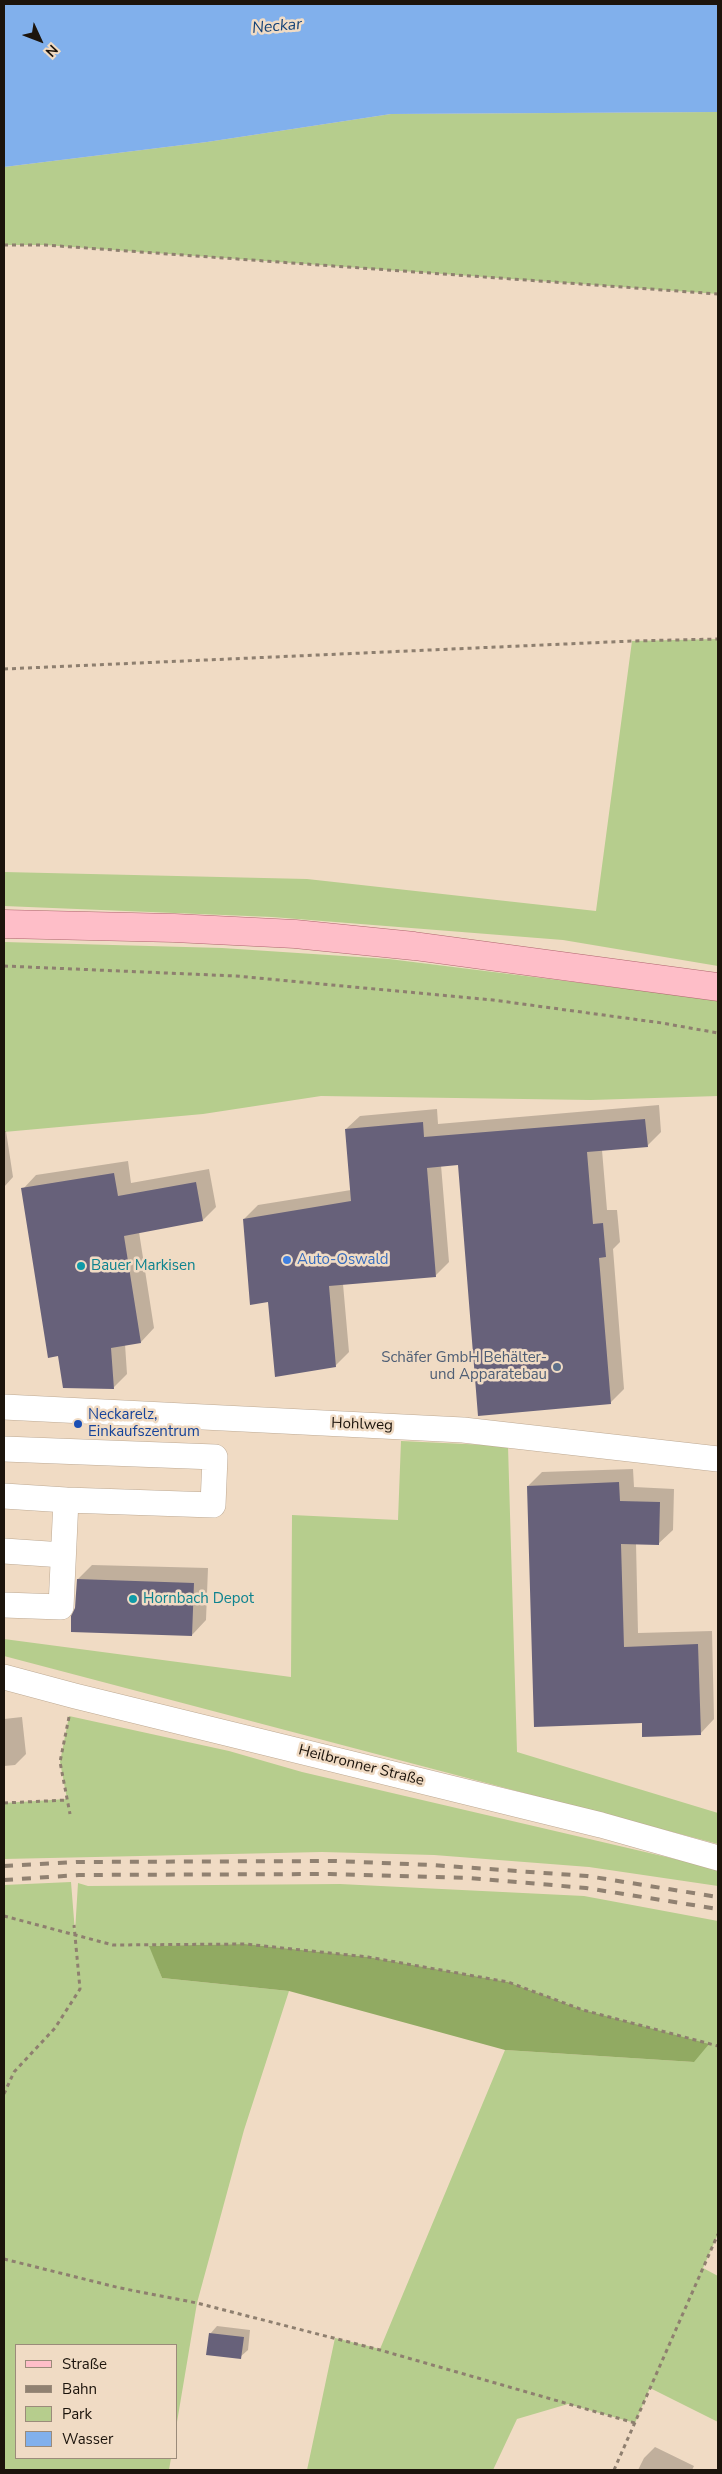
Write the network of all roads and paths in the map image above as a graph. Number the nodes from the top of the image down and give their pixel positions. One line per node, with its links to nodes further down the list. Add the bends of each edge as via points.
1 (4, 245): 2 (path, via 45,245)
2 (718, 294)
3 (718, 639): 4 (path)
4 (4, 669)
5 (4, 924): 7 (main road, via 295,934 414,946)
6 (4, 966): 8 (path, via 236,976 493,1000)
7 (718, 987)
8 (718, 1033)
9 (4, 1407): 10 (street, Hohlweg)
10 (223, 1420): 12 (street); 13 (street, Hohlweg, via 463,1430)
11 (4, 1449): 12 (street)
12 (215, 1457): 15 (street, via 213,1505)
13 (718, 1459)
14 (4, 1496): 15 (street)
15 (66, 1500): 17 (street)
16 (4, 1551): 17 (street)
17 (64, 1554): 18 (street, via 61,1608)
18 (4, 1605)
19 (4, 1677): 20 (street, Heilbronner Straße)
20 (75, 1696): 21 (path, via 60,1762); 24 (street, Heilbronner Straße, via 601,1825)
21 (67, 1800): 22 (path); 23 (path)
22 (4, 1803)
23 (70, 1814)
24 (718, 1858)
25 (4, 1916): 27 (path)
26 (74, 1924): 27 (path)
27 (75, 1936): 28 (path, via 114,1945 245,1944 368,1957 508,1982 584,2010); 29 (path, via 80,1989 55,2028 14,2072)
28 (718, 2046)
29 (4, 2094)
30 (718, 2234): 32 (path)
31 (4, 2259): 32 (path, via 197,2303 380,2350)
32 (635, 2423): 33 (path)
33 (614, 2470)

